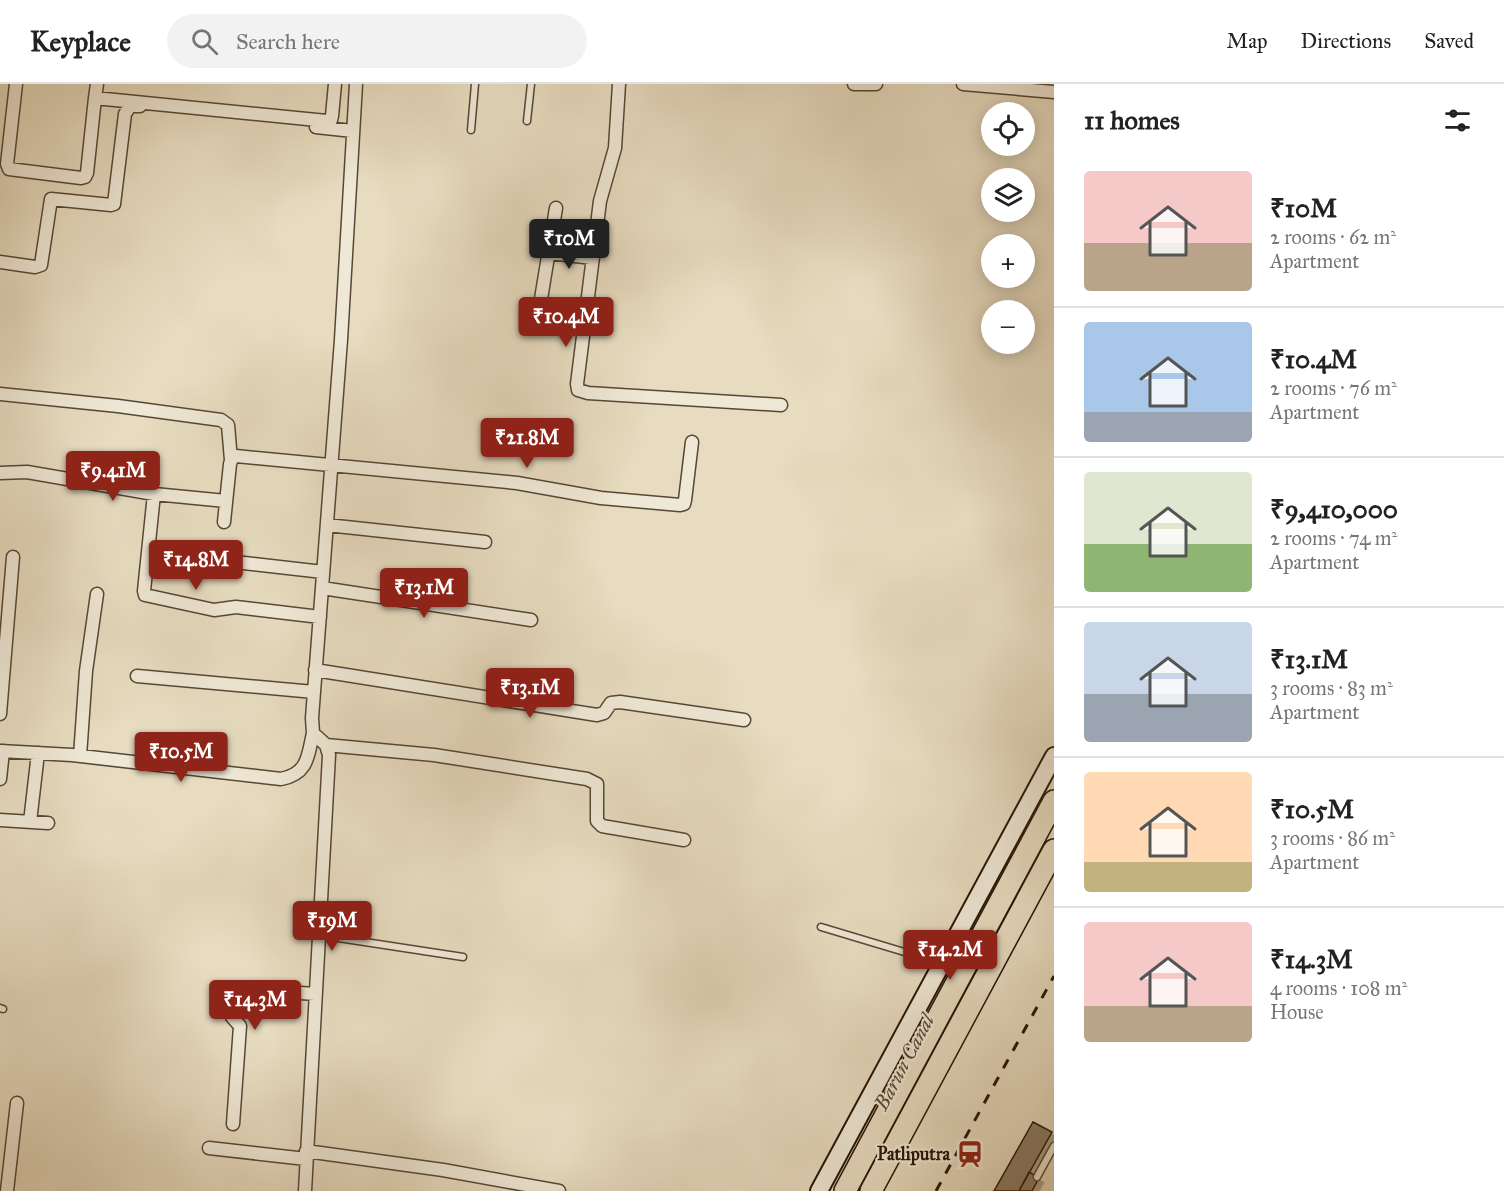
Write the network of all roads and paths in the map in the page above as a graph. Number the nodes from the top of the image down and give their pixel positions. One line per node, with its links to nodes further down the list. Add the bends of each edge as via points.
1 (16, 84): 13 (street, via 7,164 13,170 85,177)
2 (96, 84): 13 (street)
3 (335, 84): 12 (street)
4 (356, 84): 14 (street)
5 (475, 84): 16 (lane)
6 (531, 84): 15 (lane)
7 (619, 84): 20 (street, via 615,148 600,201)
8 (854, 84): 9 (street)
9 (876, 84)
10 (963, 84): 11 (street)
11 (1054, 92)
12 (334, 97): 13 (street, via 331,120 327,121); 14 (street)
13 (95, 98)
14 (356, 99): 17 (street)
15 (527, 121)
16 (471, 130)
17 (353, 131): 21 (street, via 130,106 125,114 114,204 51,199 41,265); 27 (street)
18 (556, 208): 19 (street)
19 (549, 253): 20 (street); 22 (street)
20 (592, 258): 24 (street, via 578,390)
21 (0, 262)
22 (540, 305)
23 (0, 394): 26 (street, via 220,420 228,425)
24 (782, 405)
25 (692, 442): 27 (street, via 686,500 680,505)
26 (231, 460): 27 (street, via 240,456); 30 (street)
27 (332, 464): 32 (street)
28 (0, 473): 29 (street, via 27,472)
29 (154, 494): 30 (street); 39 (street, via 145,595 214,610 236,607)
30 (226, 501): 31 (street)
31 (224, 522)
32 (327, 525): 33 (street); 36 (street)
33 (485, 542)
34 (13, 557): 44 (street)
35 (209, 559): 36 (street)
36 (323, 572): 37 (street)
37 (322, 588): 39 (street); 40 (street)
38 (97, 594): 50 (street)
39 (320, 617): 41 (street)
40 (531, 620)
41 (315, 670): 43 (street); 45 (street, via 597,715 615,702)
42 (137, 676): 43 (street)
43 (314, 692): 46 (street)
44 (0, 714)
45 (744, 720)
46 (313, 733): 47 (street); 50 (street, via 302,769 281,779)
47 (326, 745): 57 (street, via 434,755 587,779 597,784 597,821 602,826); 60 (street, via 329,755)
48 (1, 751): 49 (street); 52 (street)
49 (38, 753): 50 (street); 55 (street)
50 (80, 756)
51 (1054, 756): 62 (main road)
52 (0, 778)
53 (1054, 801): 74 (highway)
54 (0, 820): 55 (street)
55 (30, 822): 56 (street)
56 (48, 823)
57 (684, 840)
58 (1054, 850): 75 (highway)
59 (821, 927): 62 (lane)
60 (318, 935): 61 (lane); 63 (street)
61 (463, 957)
62 (941, 963): 73 (main road)
63 (315, 994): 65 (street, via 243,989 235,992 232,1017 240,1028); 68 (street)
64 (17, 1103): 70 (street)
65 (233, 1124)
66 (1054, 1146): 69 (lane)
67 (209, 1148): 68 (street)
68 (306, 1155): 71 (street); 72 (street, via 443,1170)
69 (1037, 1177)
70 (7, 1191)
71 (305, 1191)
72 (559, 1191)
73 (819, 1191)
74 (845, 1191)
75 (871, 1191)

